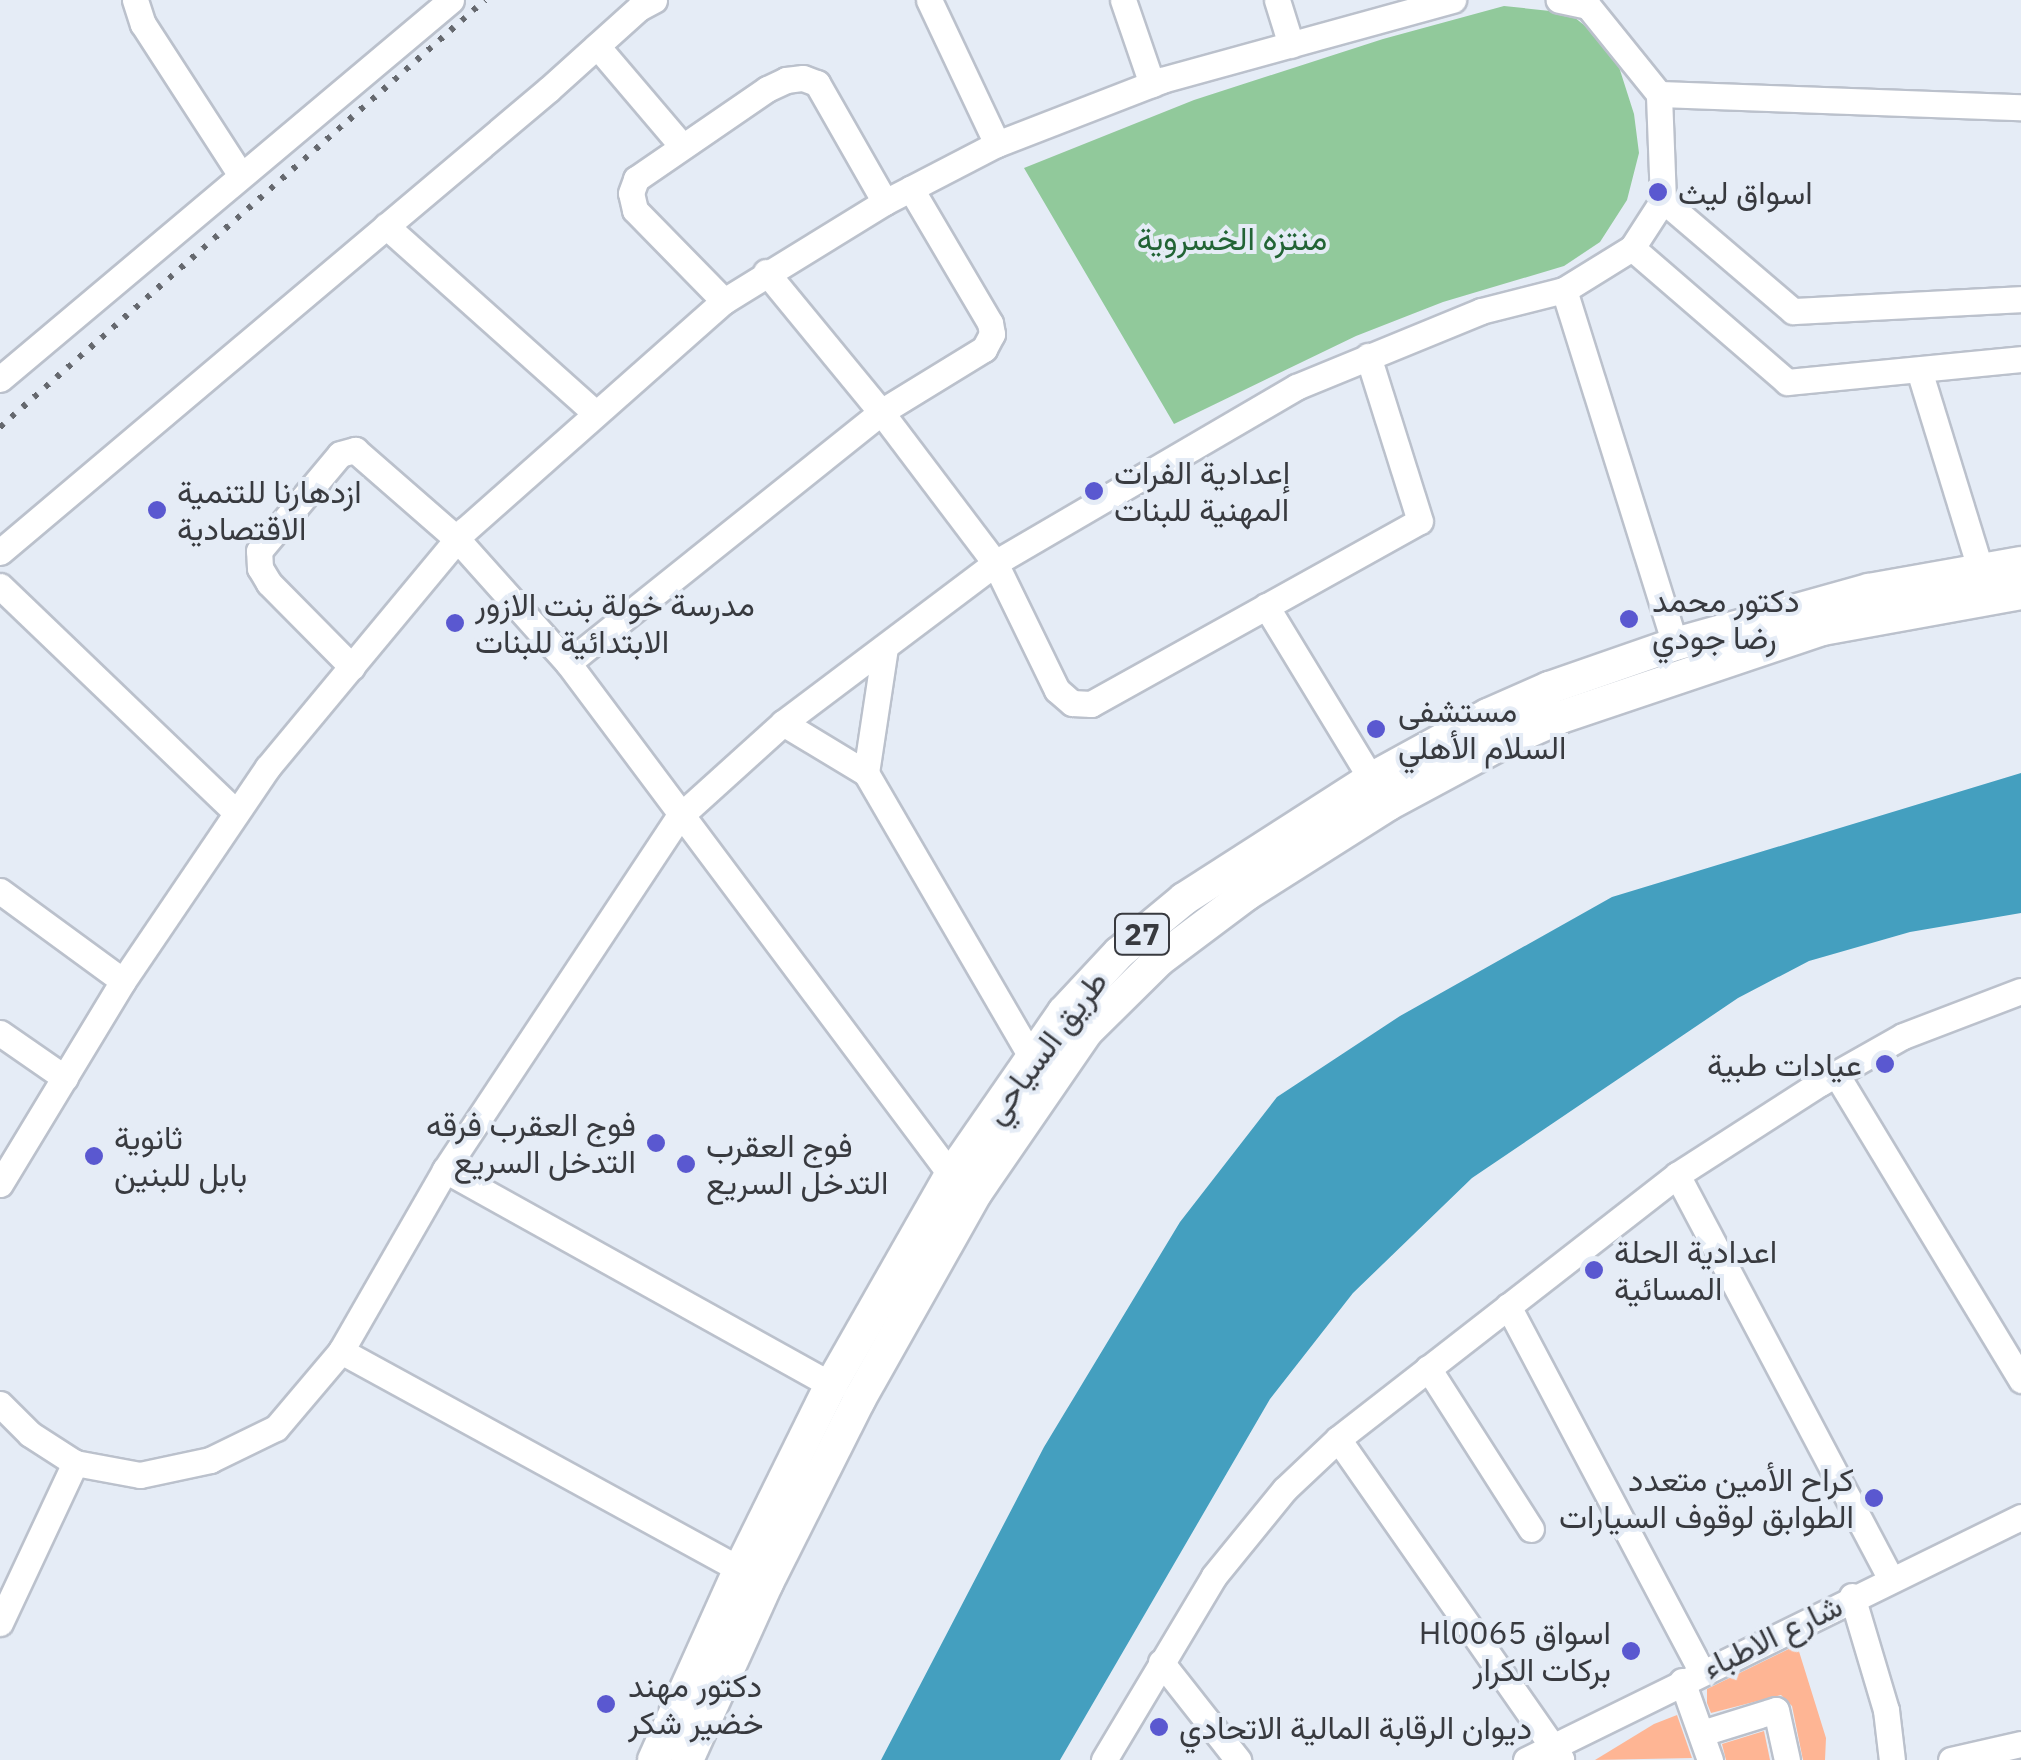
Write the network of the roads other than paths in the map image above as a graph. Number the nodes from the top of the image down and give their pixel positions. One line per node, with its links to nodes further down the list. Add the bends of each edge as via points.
1 (135, 0): 17 (street, via 142,24)
2 (450, 0): 17 (street)
3 (929, 0): 15 (street)
4 (1124, 0): 12 (street)
5 (1278, 0): 10 (street)
6 (1452, 0): 10 (street)
7 (1559, 0): 9 (street)
8 (643, 2): 11 (street)
9 (1591, 3): 13 (street)
10 (1291, 44): 12 (street)
11 (598, 46): 16 (street); 21 (street)
12 (1152, 84): 15 (street)
13 (1659, 94): 14 (street); 19 (street)
14 (2021, 107)
15 (998, 144): 18 (street)
16 (682, 146): 20 (street, via 767,89 804,78 817,83); 26 (street, via 636,180 631,193 636,210)
17 (240, 174): 30 (street)
18 (911, 189): 20 (street); 32 (street, via 992,334 984,349)
19 (1663, 200): 22 (street); 25 (street, via 1793,311)
20 (885, 202): 23 (street)
21 (386, 226): 31 (street); 34 (street)
22 (1632, 248): 24 (street); 29 (street, via 1787,382)
23 (766, 272): 26 (street); 32 (street)
24 (1564, 290): 27 (street, via 1482,311); 43 (street)
25 (2021, 299)
26 (724, 301): 31 (street)
27 (1368, 356): 35 (street, via 1296,387); 40 (street, via 1420,520)
28 (2021, 359): 29 (street)
29 (1919, 370): 37 (street)
30 (0, 378)
31 (594, 412): 33 (street)
32 (881, 412): 35 (street); 45 (street)
33 (457, 539): 45 (street); 46 (street); 46 (street, via 355,450 340,454 259,550 269,584)
34 (0, 552)
35 (995, 563): 40 (street, via 1058,690 1072,703 1092,704); 44 (street)
36 (2021, 563): 37 (main road, طريق السياحي / 27)
37 (1980, 568): 43 (main road, طريق السياحي / 27, via 1868,590)
38 (0, 586): 50 (street)
39 (2021, 593): 42 (main road, طريق السياحي / 27)
40 (1266, 606): 49 (street)
41 (2021, 608): 42 (street)
42 (1872, 617): 53 (main road, طريق السياحي / 27, via 1654,683 1502,743)
43 (1675, 644): 49 (main road, طريق السياحي / 27, via 1488,715)
44 (885, 648): 47 (street); 48 (street)
45 (568, 662): 51 (street)
46 (352, 667): 50 (street)
47 (783, 723): 48 (street); 51 (street)
48 (866, 774): 58 (street)
49 (1372, 779): 53 (main road, طريق السياحي / 27, via 1199,889)
50 (236, 812): 55 (street)
51 (679, 817): 61 (street); 62 (street)
52 (0, 892): 55 (street)
53 (1163, 937): 54 (main road, طريق السياحي / 27)
54 (1130, 965): 58 (main road, طريق السياحي / 27, via 1064,1012); 66 (main road, طريق السياحي / 27)
55 (123, 981): 60 (street)
56 (2021, 991): 59 (street, via 1903,1036)
57 (0, 1033): 60 (street)
58 (1030, 1056): 62 (main road, طريق السياحي / 27)
59 (1836, 1074): 63 (street); 69 (street)
60 (65, 1078): 64 (street)
61 (445, 1170): 67 (street); 70 (street)
62 (950, 1175): 66 (main road, طريق السياحي / 27)
63 (1677, 1175): 65 (street); 78 (street)
64 (0, 1184)
65 (1508, 1306): 68 (street); 82 (street)
66 (870, 1350): 70 (main road, طريق السياحي / 27); 74 (main road, طريق السياحي / 27)
67 (341, 1351): 73 (street, via 276,1428 210,1460 140,1474); 77 (street)
68 (1428, 1368): 72 (street); 76 (street)
69 (2021, 1380)
70 (831, 1385): 74 (main road, طريق السياحي / 27)
71 (0, 1404): 73 (street, via 30,1434)
72 (1338, 1439): 81 (street, via 1285,1488 1214,1576); 85 (street)
73 (75, 1463): 80 (street)
74 (808, 1467): 77 (main road, طريق السياحي / 27); 87 (main road, طريق السياحي / 27)
75 (2021, 1517): 78 (street, شارع الاطباء)
76 (1532, 1529)
77 (740, 1569): 86 (main road, طريق السياحي / 27)
78 (1890, 1578): 79 (street, شارع الاطباء)
79 (1852, 1596): 82 (street, شارع الاطباء); 93 (street, via 1886,1710)
80 (0, 1623)
81 (1161, 1662): 88 (street); 89 (street)
82 (1692, 1676): 83 (street); 85 (street, شارع الاطباء)
83 (1702, 1733): 91 (street); 92 (street, via 1776,1710)
84 (2021, 1744): 94 (street)
85 (1558, 1752): 90 (street, شارع الاطباء)
86 (654, 1760)
87 (687, 1760)
88 (1104, 1760)
89 (1238, 1760)
90 (1526, 1760)
91 (1710, 1760)
92 (1787, 1760)
93 (1892, 1760)
94 (1950, 1760)

